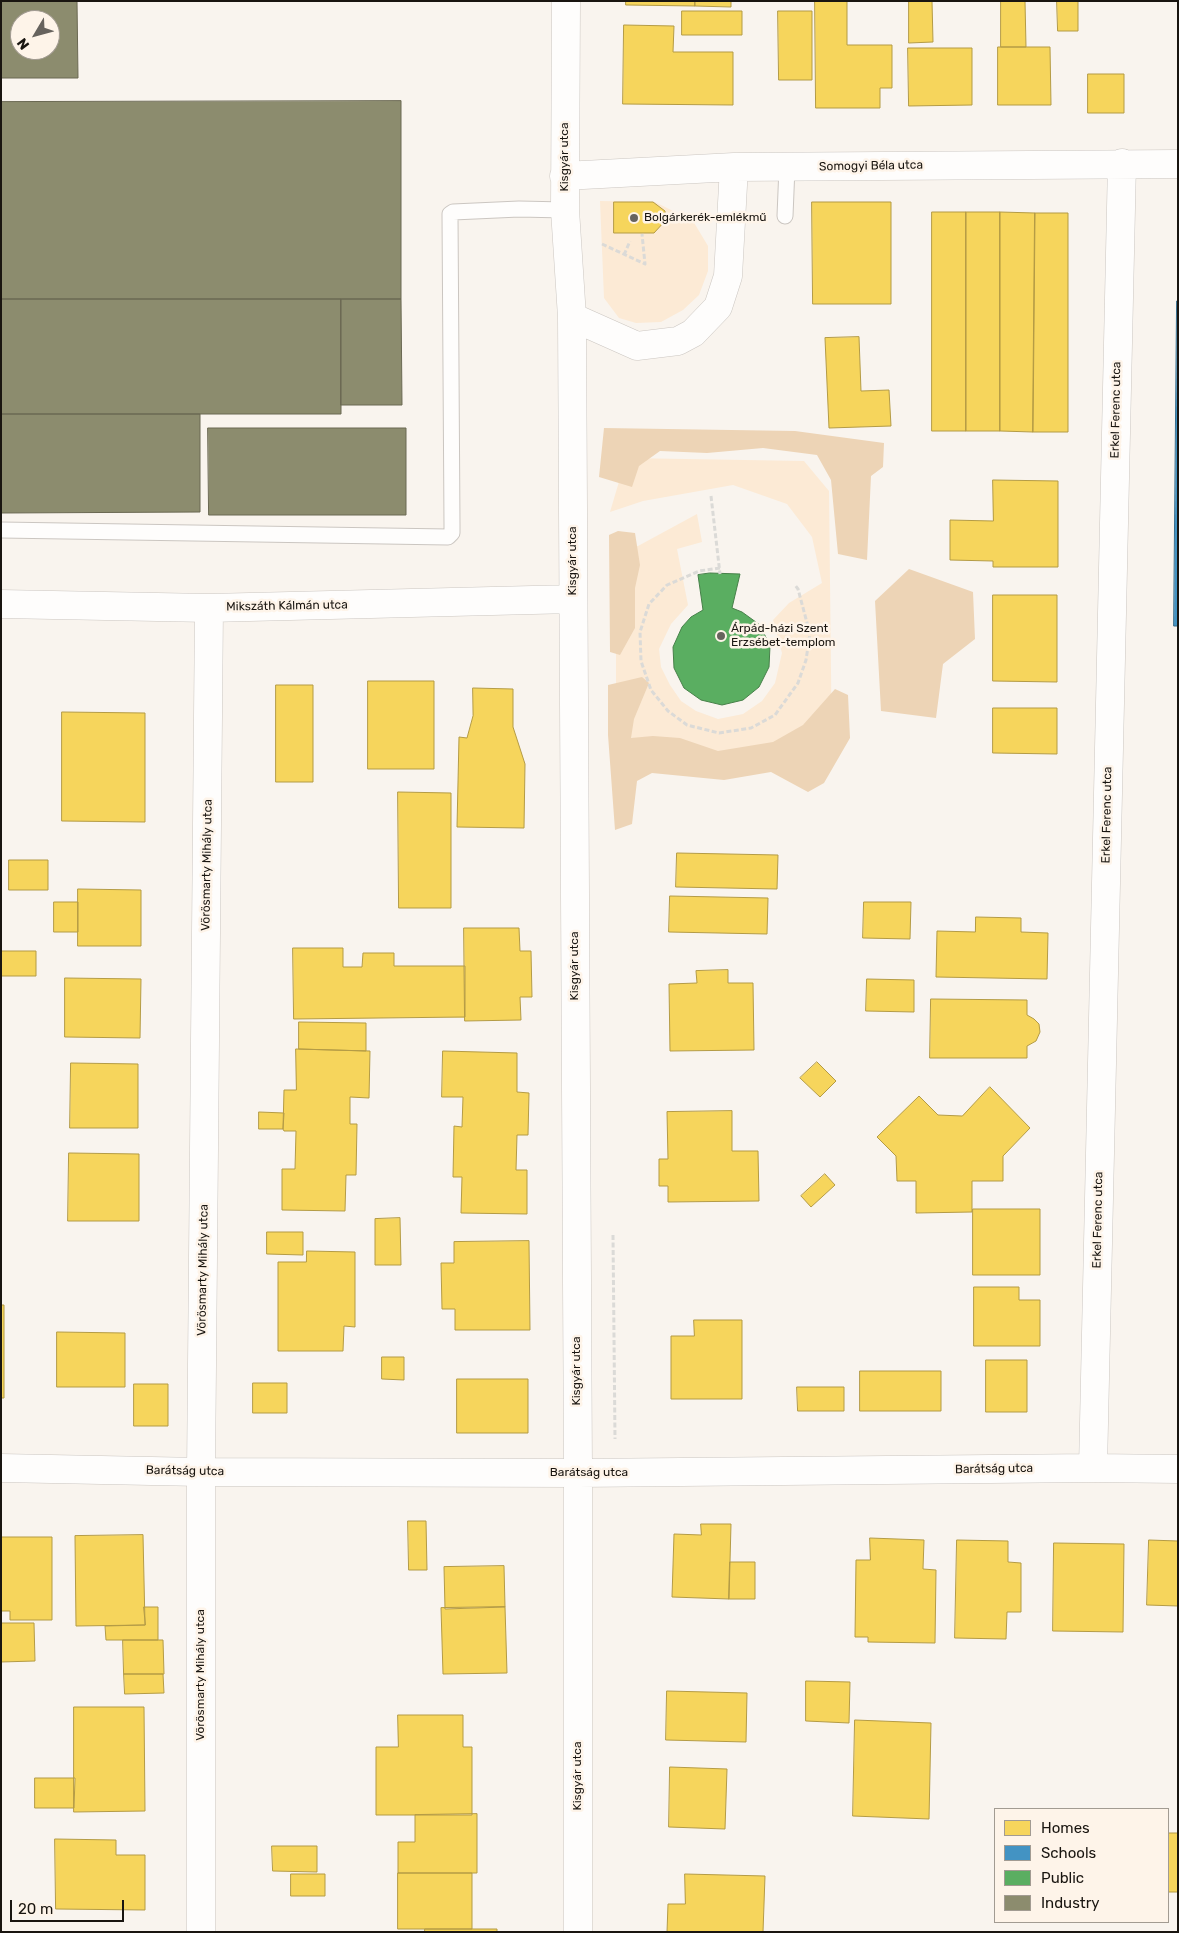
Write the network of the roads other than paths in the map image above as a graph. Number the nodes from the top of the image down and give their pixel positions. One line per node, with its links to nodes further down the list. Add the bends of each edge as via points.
1 (566, 1): 6 (street, Kisgyár utca)
2 (1122, 163): 3 (street, Somogyi Béla utca); 5 (street, Somogyi Béla utca); 15 (street, Erkel Ferenc utca)
3 (1178, 164)
4 (734, 167): 5 (street, Somogyi Béla utca); 6 (street, Somogyi Béla utca); 9 (street, via 726,284 718,307 693,334 678,341 637,346)
5 (787, 167): 8 (lane)
6 (564, 176): 7 (street, Kisgyár utca)
7 (565, 210): 9 (street, Kisgyár utca); 10 (lane, via 450,214 452,533 448,537)
8 (784, 216)
9 (572, 317): 11 (street, Kisgyár utca)
10 (1, 530)
11 (573, 599): 13 (street, Mikszáth Kálmán utca); 18 (street, Kisgyár utca)
12 (1, 604): 13 (street, Mikszáth Kálmán utca)
13 (209, 608): 17 (street, Vörösmarty Mihály utca)
14 (1, 1468): 17 (street, Barátság utca)
15 (1093, 1468): 16 (street, Barátság utca); 18 (street, Barátság utca)
16 (1178, 1468)
17 (201, 1472): 18 (street, Barátság utca); 19 (street, Vörösmarty Mihály utca)
18 (578, 1473): 20 (street, Kisgyár utca)
19 (201, 1932)
20 (578, 1932)

